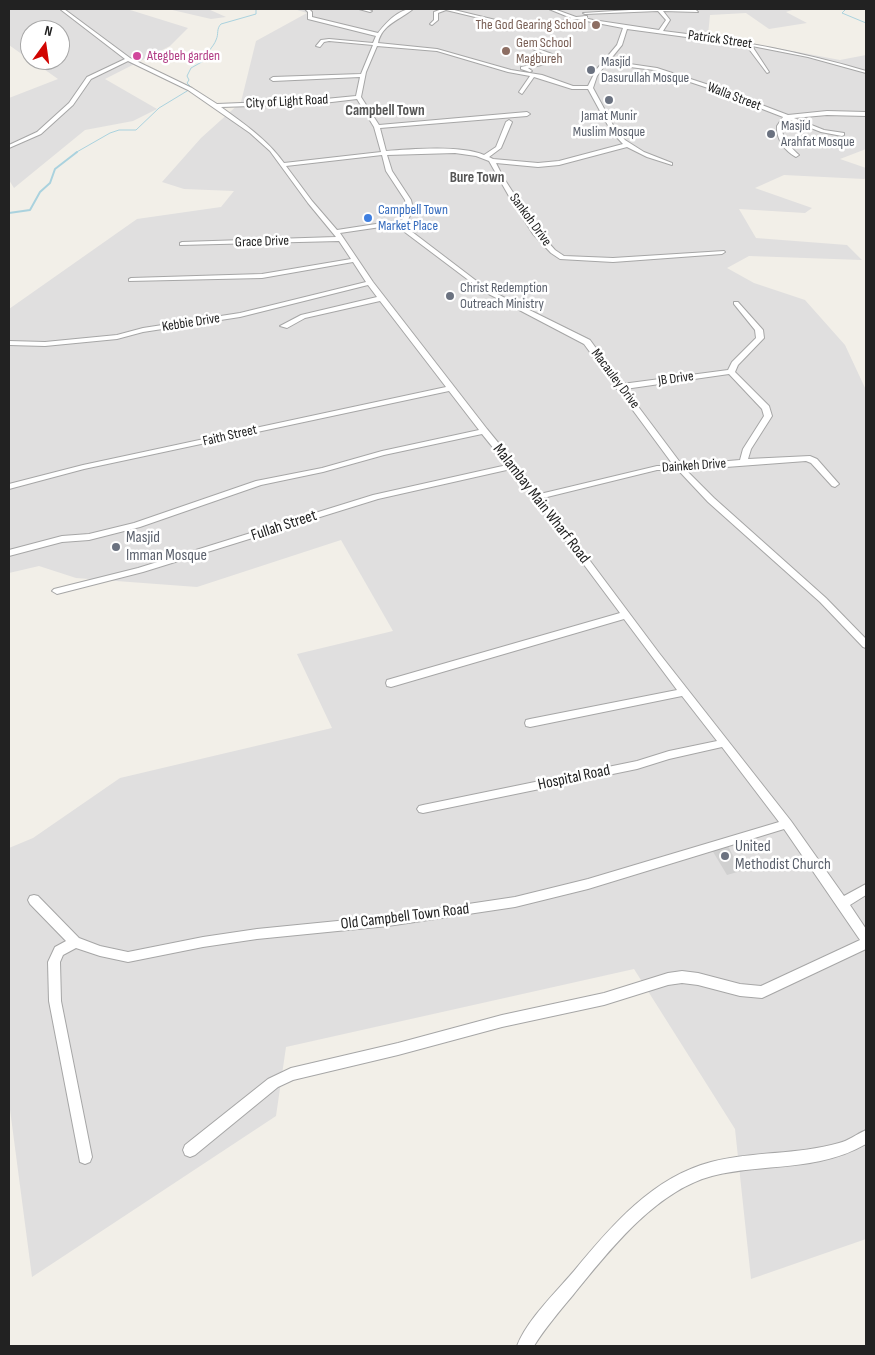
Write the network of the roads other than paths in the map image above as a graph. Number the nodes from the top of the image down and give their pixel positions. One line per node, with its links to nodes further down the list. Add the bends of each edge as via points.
1 (62, 9): 20 (street, Malambay Main Wharf Road)
2 (307, 9): 15 (street, via 310,18)
3 (361, 9): 8 (street)
4 (411, 9): 15 (street, via 390,21)
5 (446, 9): 11 (street, via 529,29); 12 (street, via 436,12 436,20)
6 (551, 9): 11 (street)
7 (660, 10): 9 (street); 10 (street); 14 (street, via 668,20)
8 (370, 11)
9 (696, 11)
10 (584, 15): 11 (street); 13 (street, Patrick Street)
11 (576, 18)
12 (432, 24)
13 (625, 28): 14 (street, Patrick Street); 21 (street, via 620,45)
14 (660, 32): 17 (street, Patrick Street)
15 (379, 35): 16 (street)
16 (375, 43): 18 (street, via 329,40); 24 (street, via 437,50); 25 (street)
17 (748, 44): 22 (street); 23 (street, Patrick Street)
18 (318, 46)
19 (535, 48): 24 (street, via 558,60 523,67)
20 (128, 58): 30 (street, Malambay Main Wharf Road); 38 (street, via 89,78 71,104 39,133)
21 (605, 62): 27 (street); 33 (street, Walla Street, via 655,69)
22 (767, 72)
23 (866, 72)
24 (531, 74): 27 (street, via 572,87); 28 (street)
25 (363, 75): 26 (street); 29 (street)
26 (273, 79)
27 (590, 88): 37 (street, via 617,136)
28 (522, 92)
29 (358, 97): 30 (street, City of Light Road); 35 (street)
30 (216, 106): 43 (street, Malambay Main Wharf Road, via 252,132)
31 (527, 114): 35 (street)
32 (866, 114): 33 (street)
33 (787, 117): 36 (street, Walla Street, via 824,132); 40 (street, via 780,124 779,132 787,148)
34 (509, 122): 41 (street, via 498,148)
35 (376, 127): 39 (street)
36 (842, 134)
37 (627, 145): 42 (street, via 567,162 538,165); 44 (street)
38 (10, 147)
39 (383, 152): 41 (street, via 441,152); 43 (street); 45 (street, via 389,171 408,200 410,209)
40 (796, 155)
41 (485, 157): 42 (street)
42 (492, 161): 49 (street, Sankoh Drive, via 521,210 562,258 613,260)
43 (285, 164): 46 (street, Malambay Main Wharf Road)
44 (670, 164)
45 (404, 222): 46 (street); 58 (street, Macauley Drive, via 404,229 410,235 485,290 587,342)
46 (335, 232): 47 (street, Malambay Main Wharf Road)
47 (341, 239): 48 (street, Grace Drive); 50 (street, Malambay Main Wharf Road)
48 (182, 244)
49 (722, 252)
50 (354, 260): 51 (street, via 262,276); 52 (street, Malambay Main Wharf Road)
51 (131, 280)
52 (370, 283): 53 (street, Malambay Main Wharf Road); 56 (street, Kebbie Drive, via 240,315 117,337 45,344)
53 (383, 298): 55 (street, via 303,316); 59 (street, Malambay Main Wharf Road)
54 (736, 303): 57 (street, via 759,330 760,338)
55 (284, 326)
56 (9, 343)
57 (731, 372): 58 (street, JB Drive); 61 (street, Dainkeh Drive, via 768,411 764,425 747,449)
58 (620, 387): 63 (street, Macauley Drive)
59 (452, 388): 60 (street, Malambay Main Wharf Road); 65 (street, Faith Street, via 46,475)
60 (484, 431): 62 (street, Malambay Main Wharf Road); 67 (street, via 258,483 137,525)
61 (743, 462): 63 (street, Dainkeh Drive); 64 (street, via 807,458 814,461)
62 (513, 466): 66 (street, Malambay Main Wharf Road); 68 (street, Fullah Street, via 376,497 140,570)
63 (680, 468): 66 (street, Dainkeh Drive, via 657,468); 70 (street, Macauley Drive, via 823,600)
64 (834, 484)
65 (9, 487)
66 (538, 497): 69 (street, Malambay Main Wharf Road)
67 (9, 553)
68 (57, 591)
69 (625, 614): 71 (street); 72 (street, Malambay Main Wharf Road)
70 (866, 645)
71 (391, 683)
72 (685, 692): 73 (street); 74 (street, Malambay Main Wharf Road)
73 (530, 723)
74 (724, 743): 75 (street, Hospital Road, via 637,765); 76 (street, Malambay Main Wharf Road)
75 (423, 809)
76 (787, 824): 79 (street, Malambay Main Wharf Road); 81 (street, Old Campbell Town Road, via 588,884 515,902 388,921 212,940 128,957)
77 (866, 889): 79 (street)
78 (34, 900): 81 (street, Old Campbell Town Road)
79 (842, 903): 80 (street, Malambay Main Wharf Road)
80 (866, 938)
81 (75, 942): 85 (street, via 59,950 54,962 55,1001)
82 (866, 943): 84 (street, via 762,992 698,979 668,980 604,999 291,1074 273,1083)
83 (866, 1137): 86 (street, via 838,1151 711,1169 672,1185 612,1237 539,1324)
84 (190, 1150)
85 (85, 1158)
86 (525, 1346)

